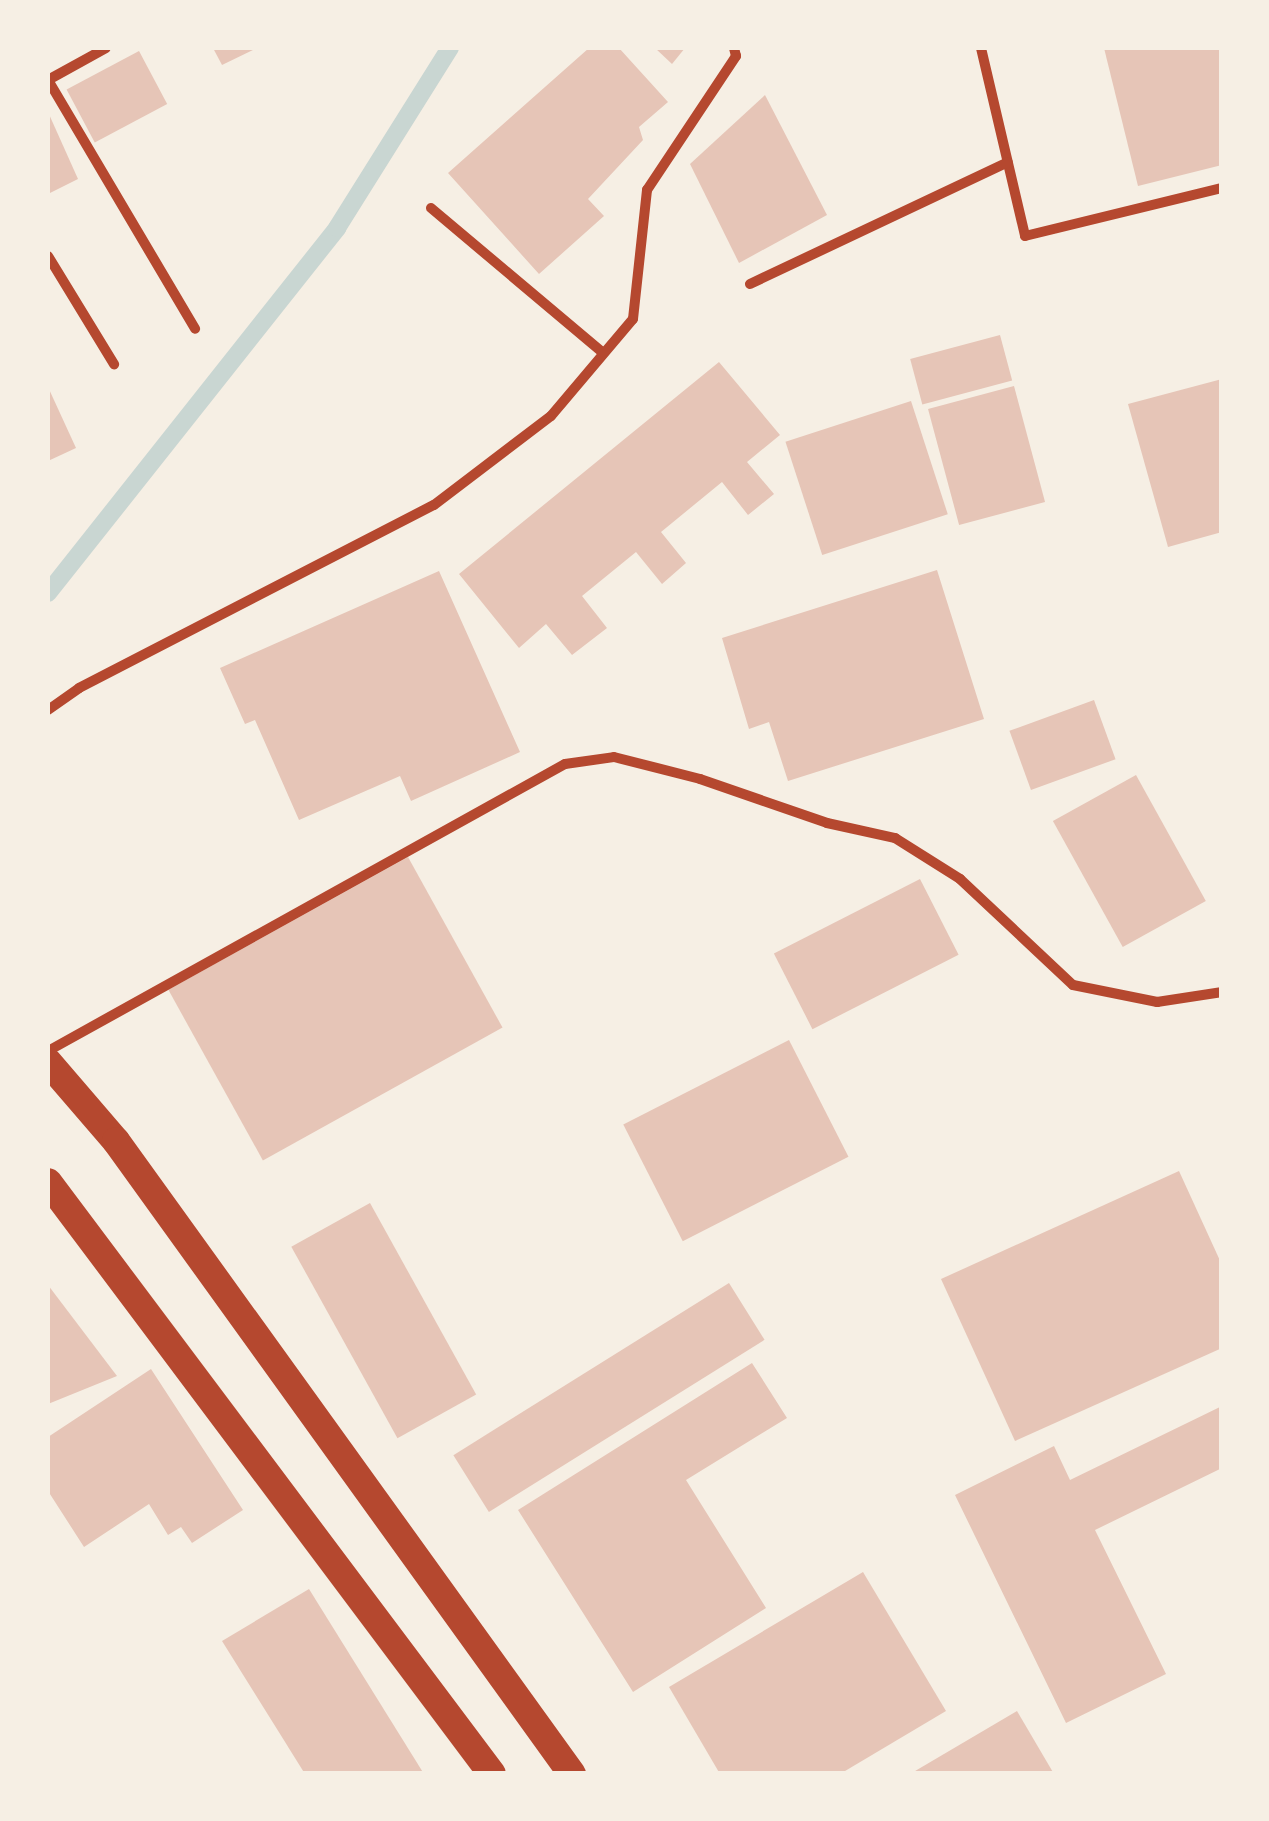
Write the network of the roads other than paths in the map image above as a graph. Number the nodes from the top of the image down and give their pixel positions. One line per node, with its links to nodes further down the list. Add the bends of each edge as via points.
1 (106, 48): 4 (street)
2 (734, 48): 11 (street, via 736,56 648,190 633,319)
3 (981, 48): 5 (street)
4 (48, 80): 10 (street)
5 (1008, 162): 6 (street, via 1024,236); 9 (street)
6 (1222, 188)
7 (432, 208): 11 (street)
8 (48, 256): 12 (street)
9 (750, 284)
10 (196, 329)
11 (604, 354): 13 (street, via 551,416 434,505)
12 (114, 364)
13 (48, 710)
14 (1222, 992): 15 (street, via 1157,1002 1073,985 960,879 895,838 614,757 565,764)
15 (48, 1050)
16 (48, 1062): 19 (highway, via 116,1140)
17 (48, 1182): 18 (highway)
18 (492, 1774)
19 (572, 1774)

